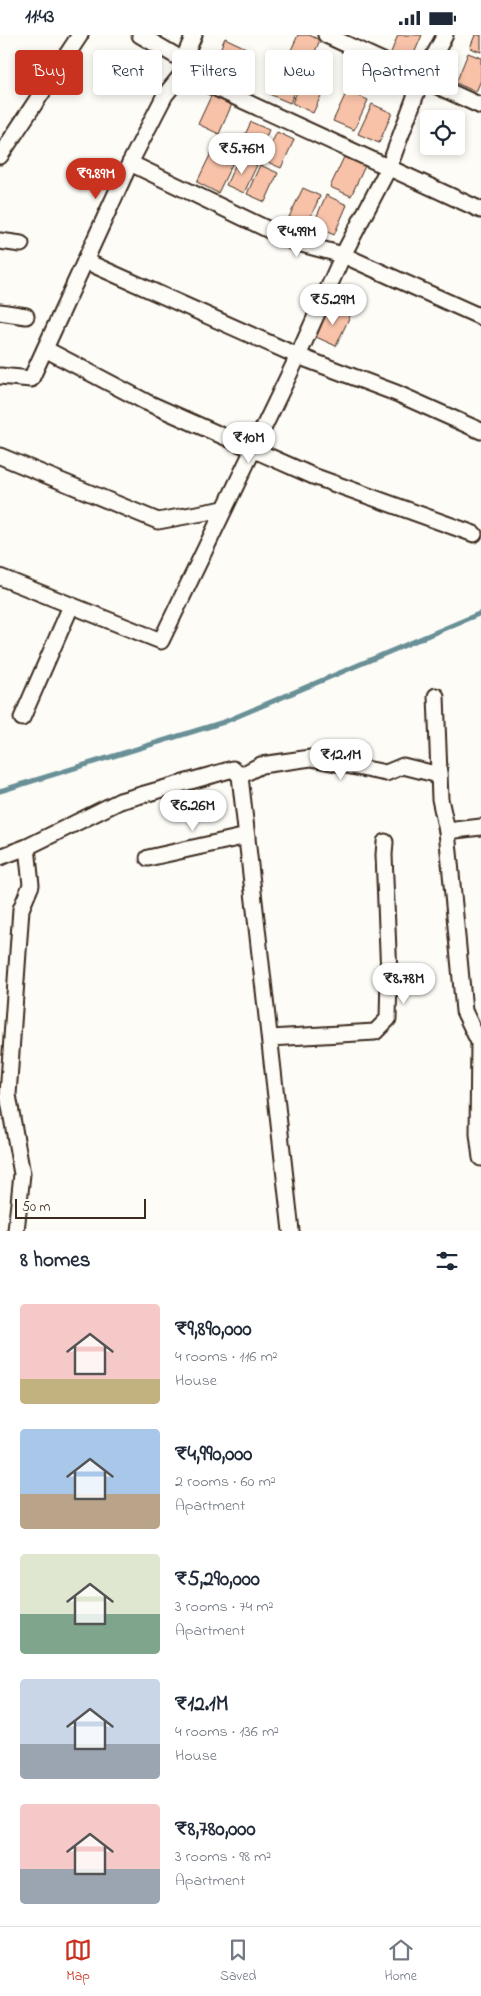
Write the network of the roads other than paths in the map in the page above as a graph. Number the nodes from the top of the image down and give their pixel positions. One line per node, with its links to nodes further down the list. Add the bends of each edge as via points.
1 (80, 35): 15 (street)
2 (140, 35): 9 (street)
3 (194, 35): 6 (street)
4 (326, 35): 7 (street)
5 (445, 35): 8 (street)
6 (189, 50)
7 (359, 50)
8 (437, 50)
9 (172, 58)
10 (172, 84): 16 (street)
11 (242, 95): 17 (street)
12 (416, 95): 17 (street)
13 (458, 95): 14 (street)
14 (481, 106)
15 (0, 155)
16 (130, 163): 21 (street, via 294,242); 22 (street)
17 (389, 167): 18 (street); 21 (street)
18 (481, 211)
19 (0, 241): 20 (street)
20 (21, 244)
21 (343, 255): 25 (street); 27 (street)
22 (85, 261): 26 (street); 27 (street)
23 (0, 312): 24 (street)
24 (26, 316)
25 (481, 317)
26 (45, 349): 28 (street, via 31,379); 30 (street, via 146,402)
27 (298, 356): 29 (street, via 396,393); 30 (street)
28 (0, 376)
29 (481, 431)
30 (253, 449): 32 (street); 33 (street, via 313,476)
31 (0, 457): 32 (street, via 158,521)
32 (224, 509): 35 (street, via 161,641)
33 (474, 534)
34 (0, 577): 35 (street)
35 (71, 606): 37 (street)
36 (436, 696): 38 (street)
37 (22, 718)
38 (440, 775): 39 (street, via 403,766 386,773 311,758 261,765); 41 (street, via 440,799)
39 (240, 776): 42 (street); 44 (street, via 234,769 120,801)
40 (481, 827): 41 (street)
41 (447, 831): 48 (street, via 464,1011 479,1042 478,1134)
42 (247, 836): 46 (street); 47 (street)
43 (385, 842): 47 (street, via 390,975 388,1019 375,1032)
44 (28, 847): 45 (street); 49 (street, via 31,885 21,909 8,1095 22,1174)
45 (0, 857)
46 (148, 858)
47 (270, 1038): 50 (street)
48 (481, 1158)
49 (16, 1231)
50 (291, 1231)

